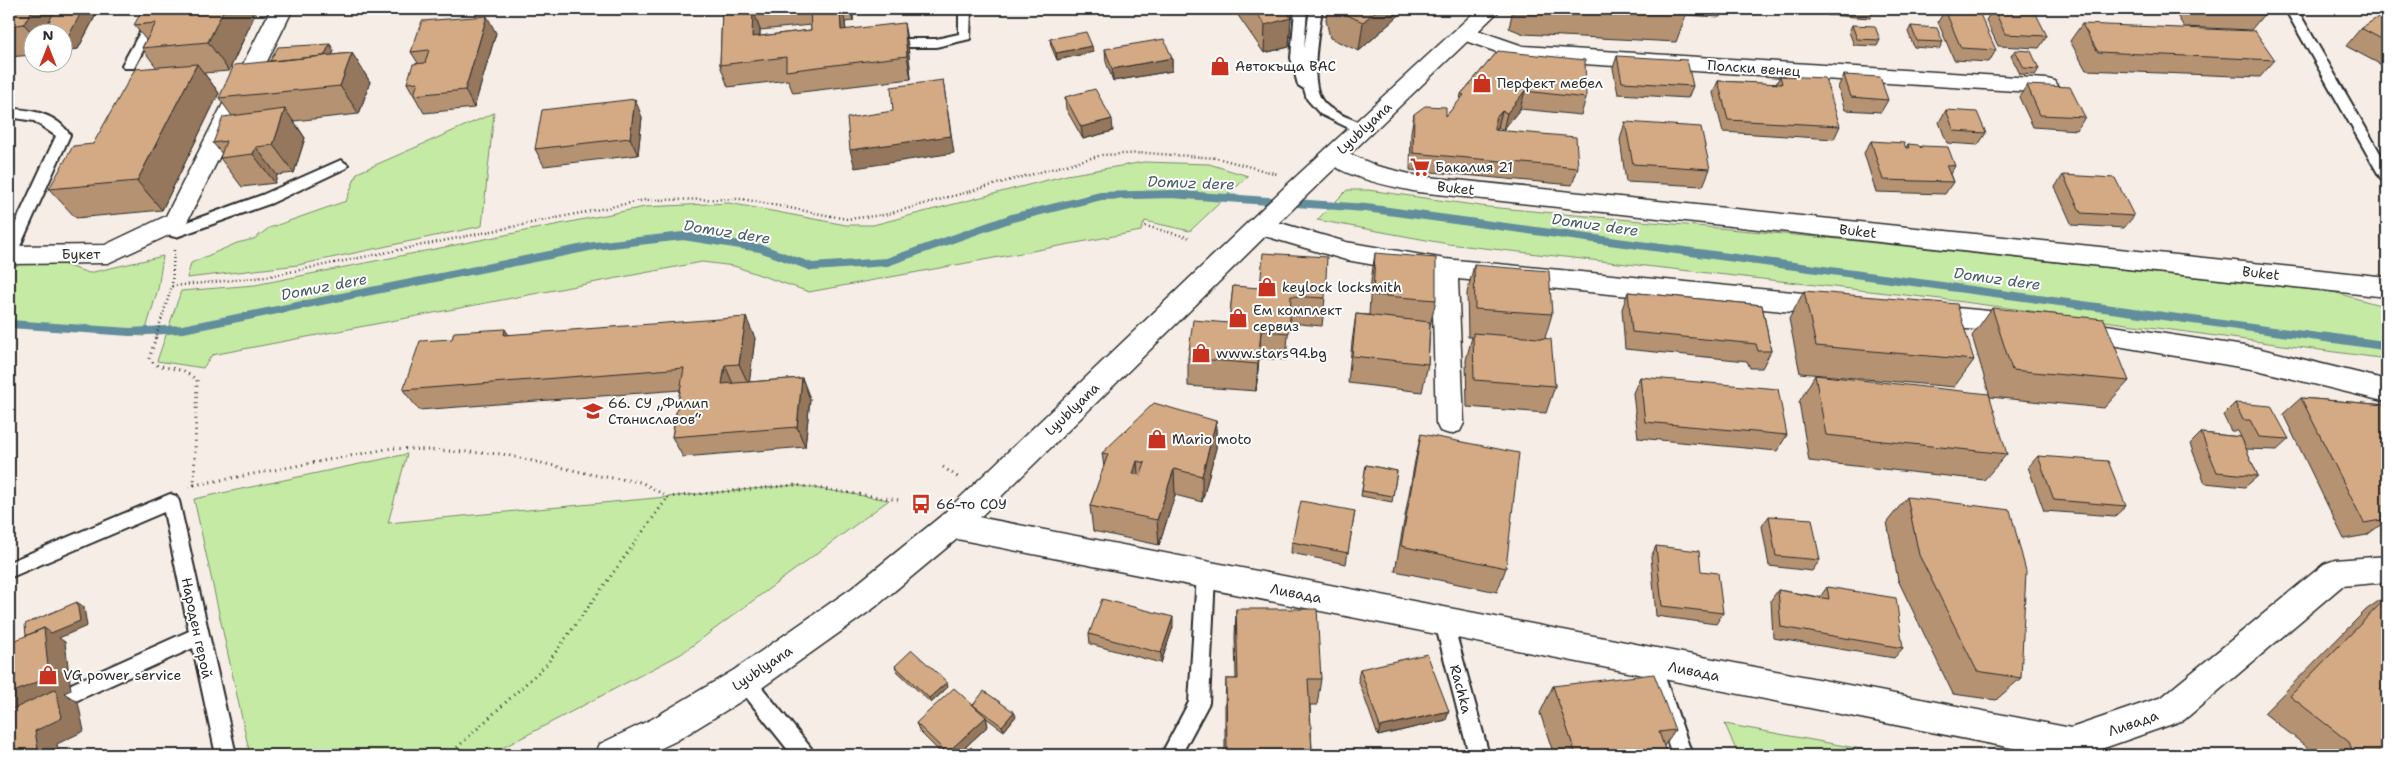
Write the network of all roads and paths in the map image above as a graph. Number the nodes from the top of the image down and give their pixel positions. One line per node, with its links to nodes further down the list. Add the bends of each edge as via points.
1 (169, 9): 10 (lane, via 155,16)
2 (282, 9): 21 (street)
3 (965, 9): 9 (lane, via 965,36 936,43)
4 (1300, 9): 12 (lane, via 1300,76)
5 (1316, 9): 12 (lane, via 1310,48)
6 (1490, 9): 8 (street, Lyublyana)
7 (2291, 9): 17 (lane)
8 (1465, 33): 11 (street, Полски венец, via 1520,53); 14 (street, Lyublyana)
9 (877, 43)
10 (129, 65)
11 (2048, 86)
12 (1310, 94): 14 (lane, via 1320,107)
13 (9, 113): 23 (lane, via 28,114 52,123 63,135)
14 (1362, 129): 15 (street, Lyublyana)
15 (1334, 155): 18 (street, Lyublyana); 26 (street, Buket, via 1370,173 1418,184)
16 (341, 165): 21 (lane, via 267,198)
17 (2387, 177)
18 (1301, 186): 19 (street, Lyublyana); 25 (path, via 1217,158 1146,153 1102,154 884,215 847,219 742,199 645,200 265,277)
19 (1265, 221): 24 (street, via 1346,252); 37 (street, Lyublyana)
20 (1145, 226): 22 (path)
21 (176, 227): 23 (street, Букет, via 108,254); 25 (path)
22 (1191, 238)
23 (9, 254)
24 (1445, 268): 27 (street); 30 (street)
25 (172, 286): 33 (path, via 149,359 156,365 184,371 197,380)
26 (2387, 287)
27 (1860, 309)
28 (1900, 312): 29 (street, via 2088,331 2257,359)
29 (2387, 391)
30 (1450, 423)
31 (943, 467): 32 (path)
32 (959, 478)
33 (194, 485): 34 (path, via 392,448 502,454 641,482); 36 (path)
34 (668, 497): 35 (path, via 796,485); 47 (path, via 547,664)
35 (899, 500)
36 (170, 501): 39 (lane); 42 (lane, Народен герой)
37 (952, 525): 40 (street, Ливада); 44 (street, Lyublyana, via 863,598)
38 (2387, 569): 43 (street, Ливада, via 2335,573 2172,710 2071,744)
39 (9, 570)
40 (1206, 576): 41 (street, Ливада); 50 (lane, via 1199,703)
41 (1444, 623): 43 (street, Ливада); 51 (lane, Rachka)
42 (199, 636): 45 (lane); 46 (lane, Народен герой)
43 (1651, 663): 52 (lane)
44 (745, 681): 48 (street, Lyublyana, via 664,730); 49 (lane)
45 (9, 722)
46 (226, 755)
47 (449, 755)
48 (612, 755)
49 (804, 755)
50 (1171, 755)
51 (1479, 755)
52 (1682, 755)

